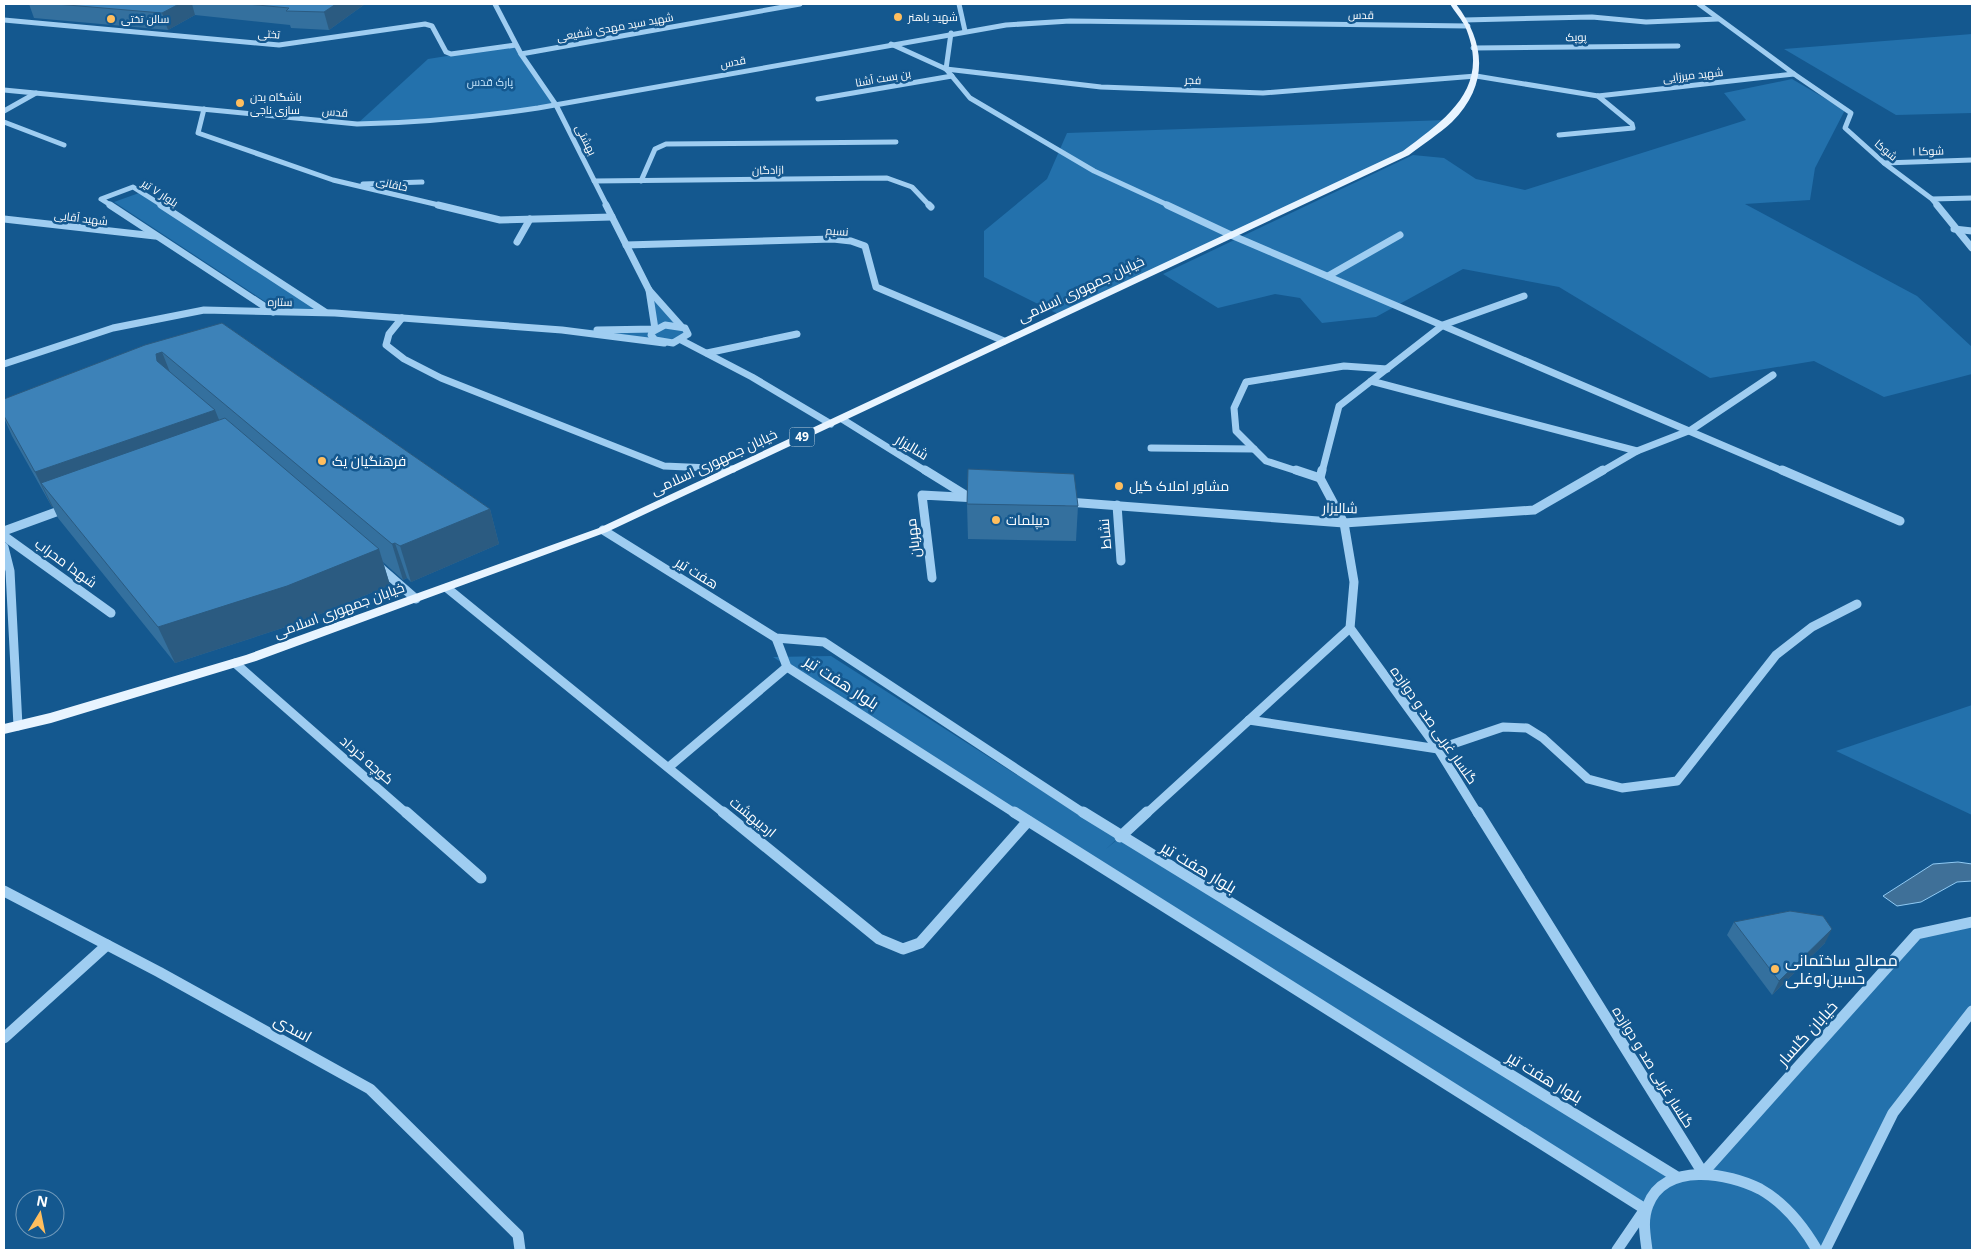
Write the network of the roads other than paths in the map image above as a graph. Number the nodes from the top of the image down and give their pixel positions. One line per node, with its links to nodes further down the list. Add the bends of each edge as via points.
1 (495, 4): 11 (street, بهشتی)
2 (800, 4): 15 (street, شهید سید مهدی شفیعی)
3 (959, 4): 9 (street)
4 (1453, 4): 8 (main road)
5 (1699, 4): 6 (street)
6 (1718, 19): 8 (street, قدس, via 1646,22 1592,17); 17 (street)
7 (4, 20): 11 (street, تختی, via 279,45 425,24 432,26 446,52 451,54)
8 (1466, 23): 9 (street, قدس, via 1070,21); 14 (main road)
9 (965, 31): 10 (street, قدس)
10 (951, 33): 12 (street, قدس); 16 (street)
11 (516, 44): 15 (street, بهشتی)
12 (890, 44): 16 (street); 24 (street, قدس)
13 (1678, 46): 14 (street, پوپک)
14 (1473, 48): 19 (main road)
15 (521, 54): 24 (street, بهشتی)
16 (946, 69): 18 (street); 19 (street, فجر, via 1101,87 1263,93)
17 (1794, 74): 22 (street, شهید میرزایی); 32 (street, شوکا, via 1851,113 1845,128)
18 (952, 76): 23 (street, بن بست آشنا); 46 (street, via 970,98 1094,171)
19 (1476, 76): 22 (street, شهید میرزایی); 46 (main road, خیابان جمهوری اسلامی / 49, via 1469,93 1450,120 1406,153)
20 (4, 90): 21 (street, قدس)
21 (36, 93): 25 (street, قدس); 26 (street)
22 (1598, 96): 28 (street, via 1633,128)
23 (818, 99)
24 (556, 105): 25 (street, قدس, via 450,122 398,124 357,124); 33 (street, بهشتی)
25 (204, 109): 36 (street, خاقانی, via 198,133)
26 (4, 111)
27 (4, 122): 30 (street)
28 (1559, 135)
29 (896, 142): 34 (street, via 666,144 656,149)
30 (64, 145)
31 (1972, 160): 32 (street, شوکا ۱)
32 (1884, 163): 38 (street, شوکا)
33 (594, 181): 34 (street, ازادگان); 40 (street, بهشتی)
34 (641, 181): 39 (street, ازادگان, via 887,178 913,185)
35 (422, 182): 36 (street)
36 (350, 184): 42 (street, خاقانی, via 500,220)
37 (1972, 198): 38 (street)
38 (1932, 199): 43 (street, شوکا)
39 (931, 207)
40 (612, 217): 42 (street, خاقانی); 49 (street, بهشتی)
41 (4, 219): 47 (street, شهید آقایی)
42 (530, 219): 48 (street)
43 (1954, 228): 44 (street); 50 (street, شوکا)
44 (1972, 231)
45 (1400, 234): 51 (street)
46 (1232, 235): 51 (street); 63 (main road, خیابان جمهوری اسلامی / 49)
47 (156, 237): 54 (street, بلوار ۷ تیر); 55 (street, بلوار ۷ تیر, via 101,199 133,187)
48 (517, 242)
49 (626, 244): 52 (street, بهشتی); 63 (street, نسیم, via 851,241 865,246 876,287)
50 (1972, 248)
51 (1328, 276): 57 (street)
52 (649, 290): 58 (street); 59 (street)
53 (1524, 296): 57 (street)
54 (273, 312): 55 (street, ستاره); 66 (street, ستاره, via 195,312 113,328)
55 (326, 313): 56 (street, ستاره)
56 (402, 318): 60 (street, ستاره); 76 (street, via 389,334 386,345 404,359 441,378 664,466)
57 (1443, 325): 67 (street); 72 (street)
58 (681, 326): 59 (street, via 665,325); 62 (street, via 688,331)
59 (655, 329): 60 (street); 64 (street, via 652,338)
60 (562, 330): 64 (street)
61 (797, 334): 65 (street)
62 (681, 340): 64 (street); 65 (street)
63 (1004, 341): 70 (main road, خیابان جمهوری اسلامی / 49)
64 (664, 343)
65 (707, 354): 71 (street)
66 (4, 364)
67 (1387, 369): 69 (street); 74 (street, via 1344,366 1246,382 1234,408 1236,430)
68 (1773, 375): 72 (street, شالیزار)
69 (1371, 381): 75 (street); 77 (street, via 1339,406)
70 (842, 419): 71 (main road, خیابان جمهوری اسلامی / 49); 79 (street, شالیزار)
71 (831, 424): 76 (main road, خیابان جمهوری اسلامی / 49)
72 (1691, 430): 75 (street, شالیزار); 84 (street)
73 (1151, 448): 74 (street)
74 (1254, 449): 77 (street, via 1266,461)
75 (1638, 451): 85 (street, شالیزار, via 1534,510)
76 (733, 470): 86 (main road, خیابان جمهوری اسلامی / 49)
77 (1320, 478): 85 (street)
78 (922, 495): 79 (street, شالیزار); 92 (street, مهربان)
79 (970, 497): 80 (street, شالیزار)
80 (989, 498)
81 (1058, 502): 83 (street, شالیزار)
82 (76, 505): 87 (street)
83 (1117, 505): 85 (street, شالیزار); 91 (street, نشاط)
84 (1900, 521)
85 (1344, 522): 97 (street, via 1354,582)
86 (604, 530): 93 (main road, خیابان جمهوری اسلامی / 49); 98 (street, هفت تیر)
87 (4, 531)
88 (4, 536): 96 (street, شهدا محراب)
89 (4, 548): 102 (street, via 10,571)
90 (372, 560): 94 (street)
91 (1121, 560)
92 (932, 578)
93 (447, 588): 94 (main road, خیابان جمهوری اسلامی / 49); 105 (street, اردیبهشت)
94 (416, 599): 99 (main road, خیابان جمهوری اسلامی / 49)
95 (1857, 604): 104 (street, via 1812,627 1776,655 1677,781 1622,788 1588,779 1543,738 1527,728 1503,727)
96 (111, 613)
97 (1350, 628): 101 (street); 104 (street, گلسار غربی صد و دوازده)
98 (776, 638): 100 (street, بلوار هفت تیر); 107 (street, بلوار هفت تیر, via 824,642)
99 (235, 663): 102 (main road, خیابان جمهوری اسلامی / 49); 108 (street, کوچه خرداد)
100 (787, 666): 105 (street); 106 (street, بلوار هفت تیر)
101 (1249, 720): 104 (street); 107 (street)
102 (18, 726): 103 (main road, خیابان جمهوری اسلامی / 49)
103 (4, 729)
104 (1438, 749): 114 (street, گلسار غربی صد و دوازده)
105 (669, 767): 106 (street, اردیبهشت, via 879,939 902,949 920,943)
106 (1028, 821): 116 (street, بلوار هفت تیر)
107 (1120, 837): 115 (street, بلوار هفت تیر)
108 (481, 878)
109 (4, 891): 111 (street, اسدی)
110 (1972, 922): 114 (street, خیابان گلسار, via 1917,934)
111 (107, 945): 113 (street); 117 (street, اسدی, via 370,1090 518,1235)
112 (1972, 1011): 121 (street, via 1893,1113)
113 (4, 1038)
114 (1703, 1173): 115 (street); 120 (street, via 1731,1177 1760,1189 1786,1208 1807,1231)
115 (1677, 1177): 116 (street, via 1657,1189)
116 (1644, 1208): 118 (street); 119 (street, via 1642,1234)
117 (520, 1250)
118 (1617, 1250)
119 (1647, 1250)
120 (1817, 1250)
121 (1825, 1250)

